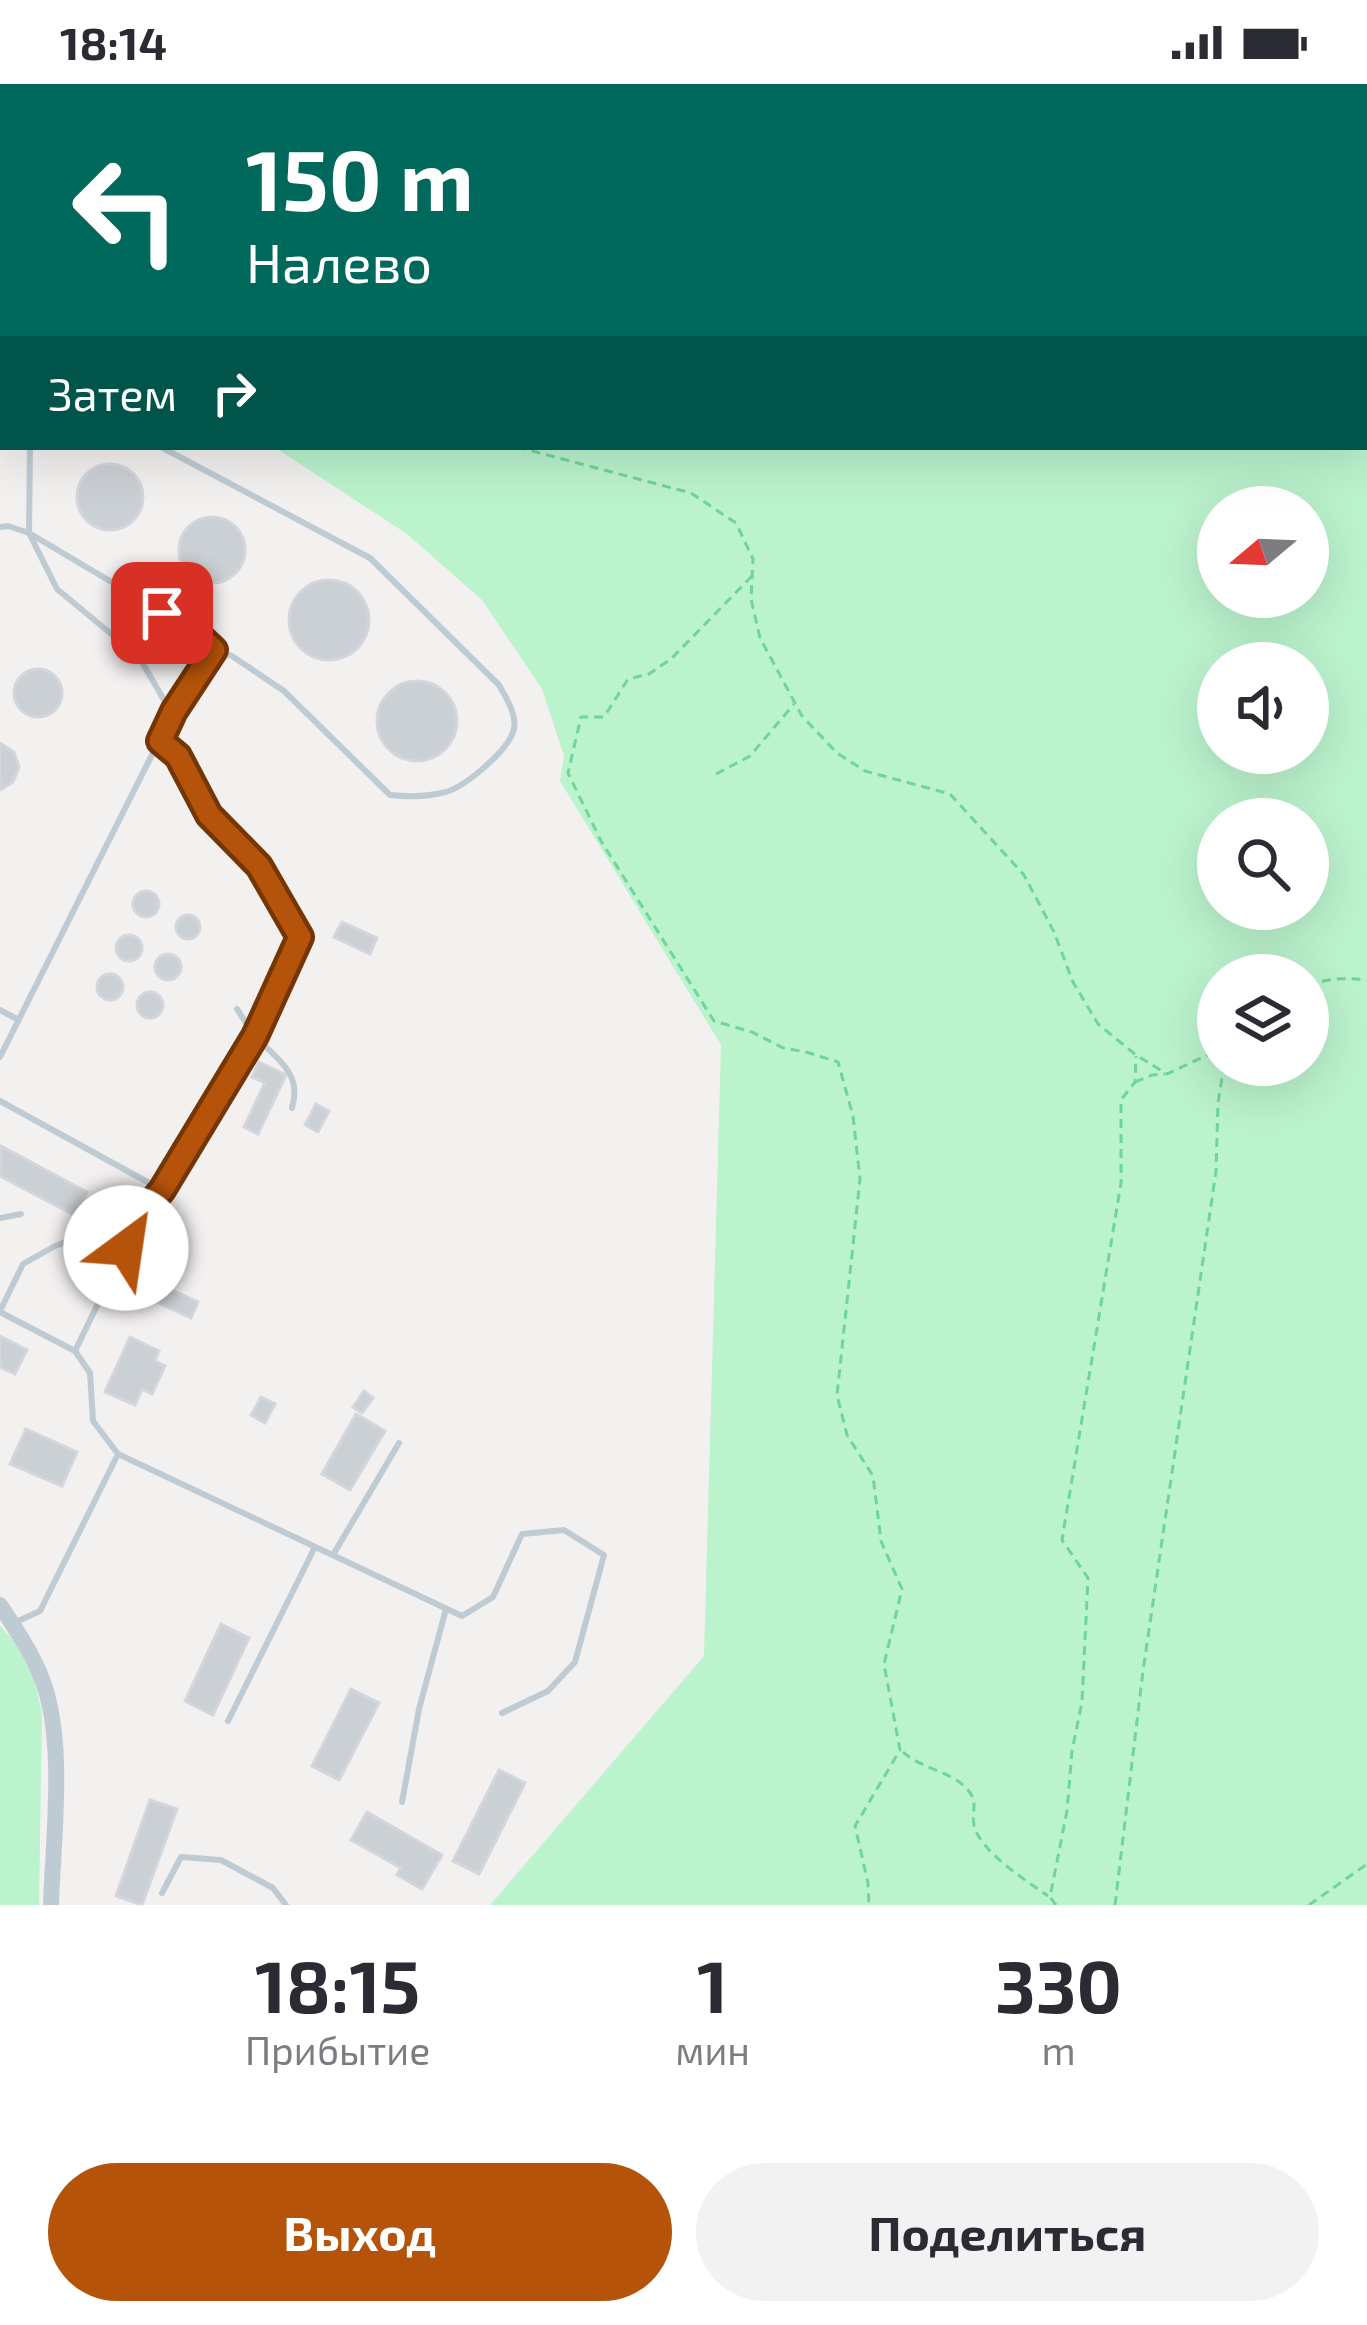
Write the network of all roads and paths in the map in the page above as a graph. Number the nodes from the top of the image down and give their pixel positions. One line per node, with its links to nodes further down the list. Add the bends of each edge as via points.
1 (30, 450): 5 (lane)
2 (167, 450): 7 (lane, via 370,558 499,685 514,727 502,752 452,790 390,796 284,691)
3 (529, 450): 6 (path, via 691,493 736,524)
4 (0, 527): 5 (lane)
5 (28, 533): 7 (lane); 9 (lane, via 58,590 139,656)
6 (752, 576): 8 (path, via 760,638); 41 (path, via 671,659 628,680 604,717 581,717 568,773 601,841 714,1021 838,1062 860,1179 837,1395 847,1435 873,1476 881,1541 902,1588 884,1664)
7 (214, 650): 9 (lane)
8 (795, 703): 11 (path, via 750,756); 18 (path, via 837,753 865,771 950,794 985,830 1024,874 1098,1024)
9 (174, 711): 10 (lane)
10 (160, 741): 16 (lane); 17 (lane, via 178,756 209,815 259,866 300,937)
11 (716, 774)
12 (1329, 980): 13 (path)
13 (1367, 980)
14 (237, 1009): 17 (lane)
15 (0, 1010): 16 (lane)
16 (19, 1020): 19 (lane)
17 (255, 1036): 25 (lane, via 289,1070); 26 (lane)
18 (1136, 1055): 21 (path); 22 (path)
19 (0, 1057)
20 (1197, 1059): 21 (path)
21 (1167, 1074): 22 (path)
22 (1135, 1082): 45 (path, via 1120,1100 1121,1184 1062,1540 1088,1578 1082,1702)
23 (1220, 1086): 50 (path, via 1216,1171)
24 (0, 1101): 26 (lane)
25 (292, 1108)
26 (162, 1190): 28 (lane)
27 (21, 1214): 29 (lane)
28 (142, 1214): 30 (lane, via 23,1264); 31 (lane)
29 (0, 1218)
30 (0, 1312): 31 (lane)
31 (75, 1351): 33 (lane, via 90,1373 93,1421)
32 (399, 1443): 35 (lane)
33 (118, 1454): 34 (lane); 38 (lane, via 40,1611)
34 (316, 1547): 35 (lane); 40 (lane)
35 (333, 1555): 37 (lane)
36 (0, 1605): 38 (street)
37 (446, 1609): 39 (lane, via 462,1616 493,1597 522,1534 564,1530 604,1555 575,1662 548,1691); 42 (lane)
38 (12, 1624): 46 (street, via 52,1714)
39 (502, 1713)
40 (228, 1721)
41 (900, 1750): 45 (path, via 964,1784 985,1845); 48 (path, via 855,1826)
42 (402, 1802)
43 (1367, 1864): 51 (path)
44 (163, 1892): 47 (lane, via 181,1857 221,1860 272,1888)
45 (1050, 1898): 49 (path)
46 (51, 1905)
47 (286, 1905)
48 (868, 1905)
49 (1056, 1905)
50 (1115, 1905)
51 (1309, 1905)

